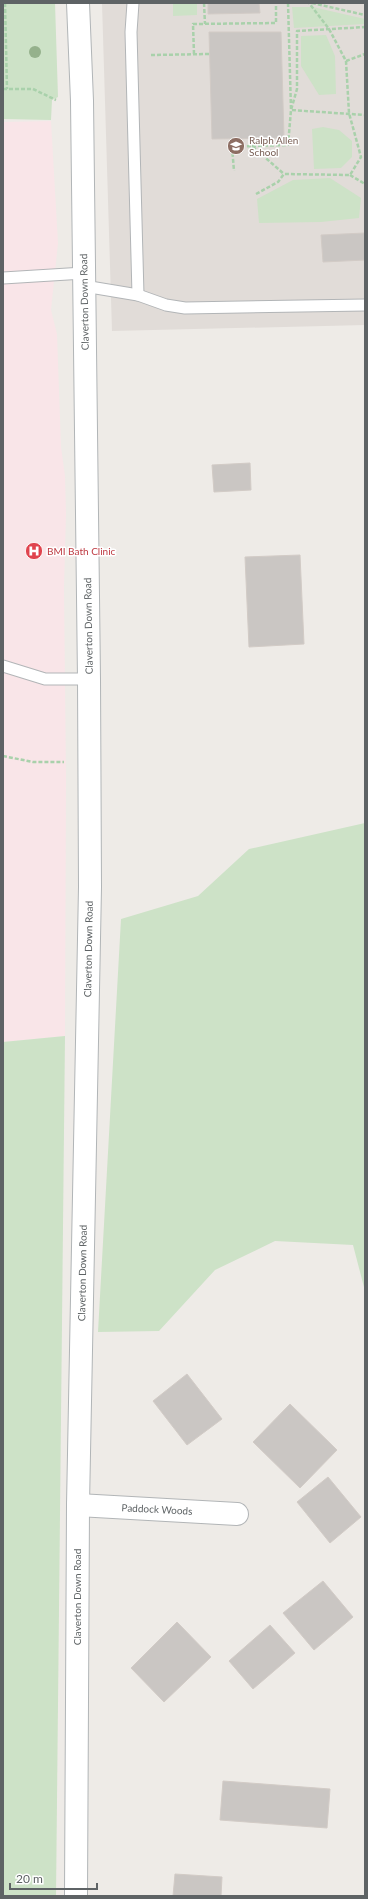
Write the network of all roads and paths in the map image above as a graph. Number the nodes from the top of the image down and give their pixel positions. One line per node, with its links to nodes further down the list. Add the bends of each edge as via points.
1 (5, 3): 19 (path)
2 (78, 3): 20 (street, Claverton Down Road)
3 (133, 3): 16 (lane)
4 (204, 3): 10 (path)
5 (276, 3): 10 (path, via 276,23)
6 (288, 3): 21 (path)
7 (309, 3): 12 (path)
8 (312, 3): 9 (path)
9 (365, 15)
10 (204, 24): 13 (path, via 193,24)
11 (365, 27): 12 (path)
12 (329, 29): 17 (path); 21 (path, via 297,31 298,90)
13 (194, 54): 14 (path); 16 (path)
14 (210, 54)
15 (365, 54): 17 (path)
16 (131, 55): 34 (lane)
17 (346, 61): 22 (path)
18 (3, 89): 19 (path)
19 (7, 89): 20 (path, via 33,89 57,101)
20 (82, 101): 33 (street, Claverton Down Road)
21 (291, 110): 22 (path); 25 (path, via 288,145)
22 (349, 113): 23 (path); 29 (path, via 361,157)
23 (365, 115)
24 (232, 138): 26 (path)
25 (252, 146): 26 (path); 28 (path)
26 (232, 147): 27 (path)
27 (234, 171)
28 (284, 174): 29 (path); 31 (path, via 278,182)
29 (350, 174): 30 (path)
30 (365, 184)
31 (256, 194)
32 (3, 278): 33 (lane)
33 (84, 279): 34 (lane); 37 (street, Claverton Down Road)
34 (138, 295): 35 (lane, via 166,305 185,308)
35 (365, 305)
36 (3, 666): 37 (lane, via 45,679)
37 (89, 679): 39 (street, Claverton Down Road)
38 (3, 756): 39 (path, via 33,762)
39 (89, 763): 40 (street, Claverton Down Road, via 90,887)
40 (78, 1505): 41 (street, Paddock Woods); 42 (street, Claverton Down Road)
41 (237, 1514)
42 (76, 1896)

